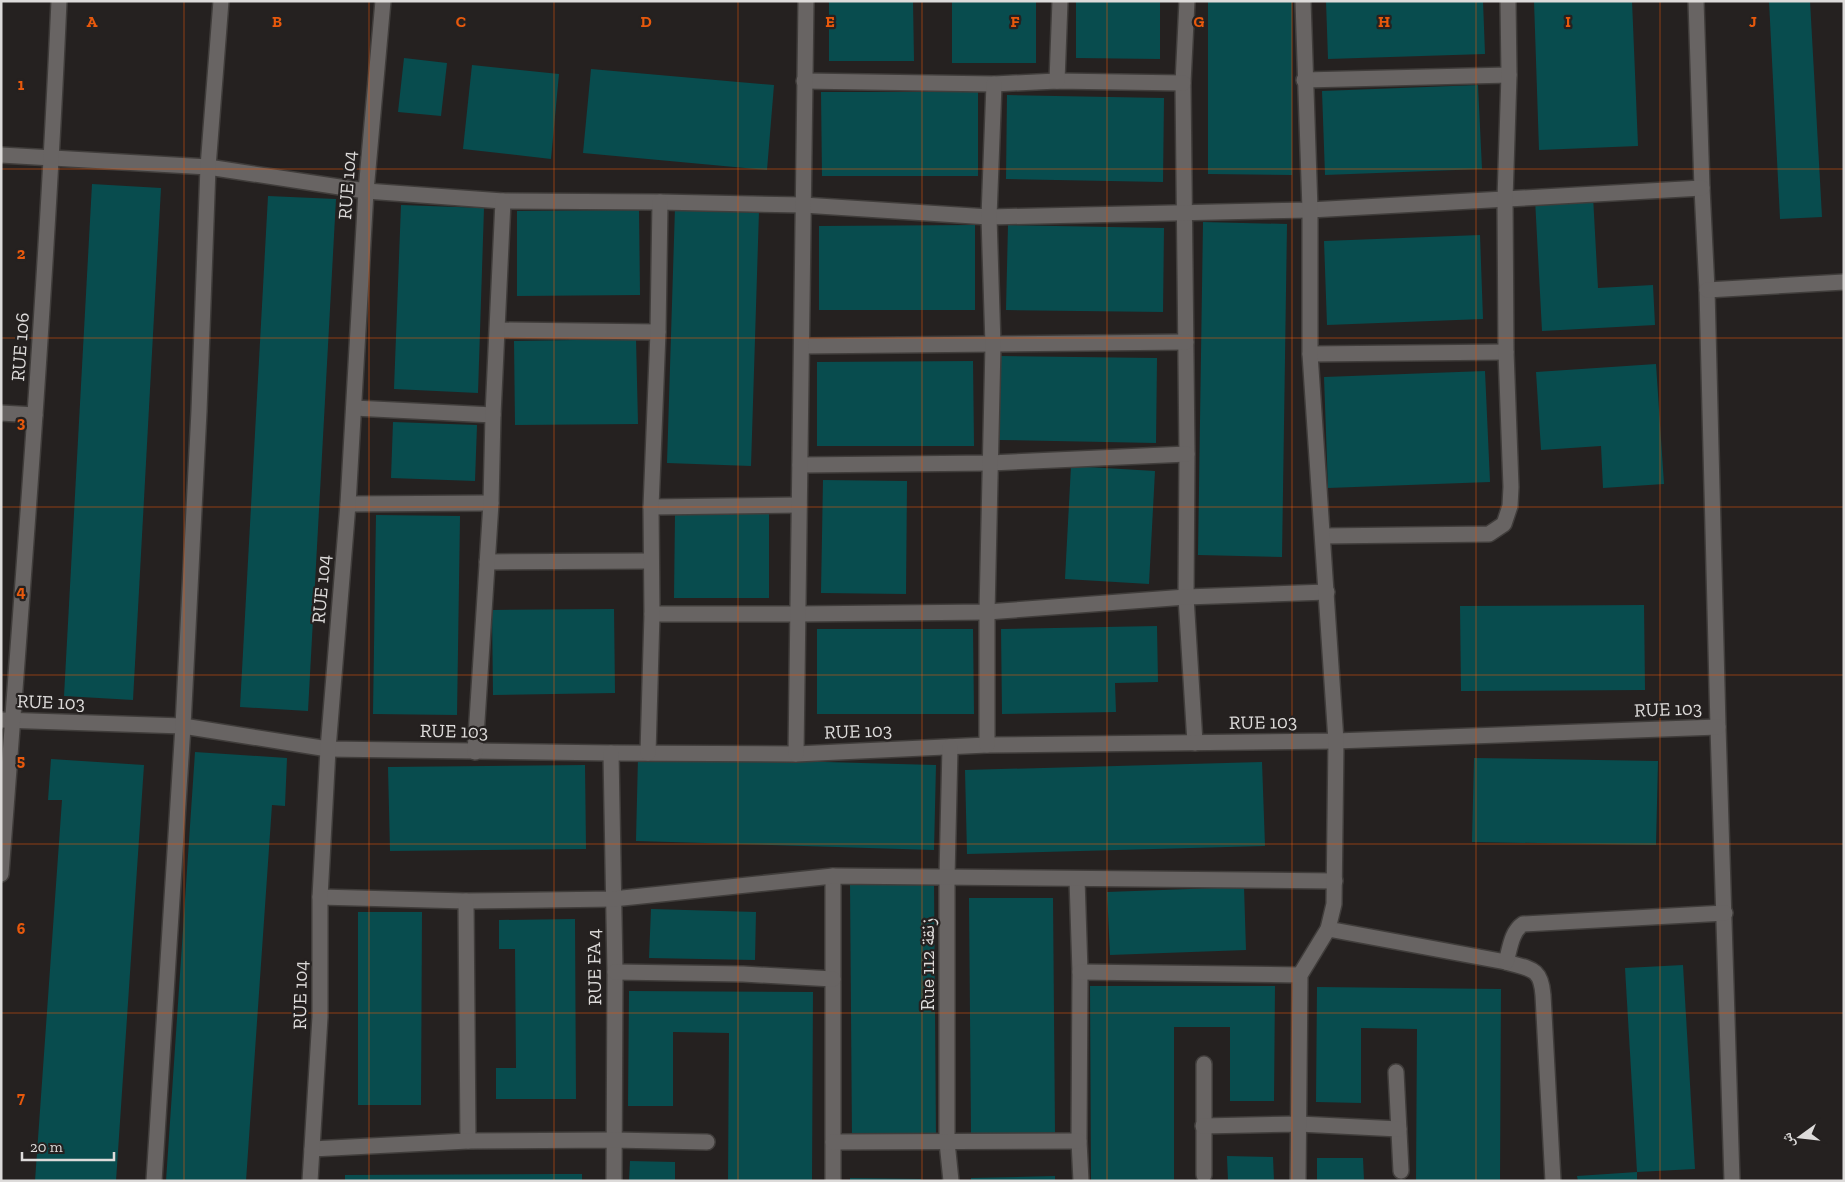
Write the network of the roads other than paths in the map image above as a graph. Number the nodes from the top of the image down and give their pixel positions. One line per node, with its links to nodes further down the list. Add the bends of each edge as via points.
1 (59, 1): 17 (street, RUE 106)
2 (221, 1): 18 (street)
3 (383, 1): 20 (street, RUE 104)
4 (806, 1): 12 (street)
5 (1060, 1): 13 (street)
6 (1187, 1): 14 (street)
7 (1303, 1): 11 (street)
8 (1508, 1): 10 (street)
9 (1696, 1): 19 (street)
10 (1509, 75): 11 (street); 21 (street)
11 (1304, 80): 25 (street)
12 (804, 81): 15 (street); 24 (street)
13 (1057, 81): 14 (street); 15 (street)
14 (1183, 83): 26 (street)
15 (994, 84): 27 (street)
16 (1, 155): 17 (street)
17 (52, 158): 18 (street); 39 (street, RUE 106)
18 (208, 167): 20 (street); 57 (street)
19 (1702, 188): 21 (street); 29 (street)
20 (366, 191): 22 (street); 37 (street, RUE 104)
21 (1505, 199): 25 (street); 35 (street)
22 (503, 201): 23 (street); 30 (street)
23 (660, 202): 24 (street); 31 (street)
24 (803, 205): 27 (street); 34 (street)
25 (1310, 210): 26 (street); 36 (street)
26 (1185, 212): 27 (street); 32 (street)
27 (989, 217): 33 (street)
28 (1844, 282): 29 (street)
29 (1707, 290): 58 (street)
30 (498, 330): 31 (street); 40 (street)
31 (658, 332): 47 (street)
32 (1186, 342): 33 (street); 41 (street)
33 (993, 345): 34 (street); 42 (street)
34 (802, 346): 43 (street)
35 (1506, 352): 36 (street); 48 (street, via 1511,488 1504,524 1489,534)
36 (1310, 354): 48 (street)
37 (354, 408): 40 (street); 45 (street, RUE 104)
38 (1, 413): 39 (street)
39 (35, 415): 56 (street, RUE 106)
40 (493, 415): 44 (street)
41 (1187, 454): 42 (street); 52 (street)
42 (990, 463): 43 (street); 53 (street)
43 (800, 465): 46 (street)
44 (491, 503): 45 (street); 50 (street)
45 (348, 504): 63 (street, RUE 104)
46 (799, 505): 47 (street); 55 (street)
47 (651, 507): 49 (street)
48 (1323, 536): 51 (street)
49 (651, 561): 50 (street); 54 (street)
50 (487, 562): 64 (street)
51 (1328, 592): 52 (street); 59 (street)
52 (1186, 597): 53 (street); 60 (street)
53 (987, 612): 55 (street); 61 (street)
54 (652, 614): 55 (street); 66 (street)
55 (798, 614): 67 (street)
56 (7, 721): 57 (street, RUE 103); 68 (street, RUE 106)
57 (183, 726): 63 (street, RUE 103); 97 (street)
58 (1718, 728): 59 (street, RUE 103); 76 (street)
59 (1336, 741): 60 (street, RUE 103); 72 (street)
60 (1195, 744): 61 (street, RUE 103)
61 (987, 745): 62 (street, RUE 103)
62 (950, 747): 67 (street, RUE 103); 70 (street, Rue 112 زنقة)
63 (328, 750): 64 (street, RUE 103); 73 (street, RUE 104)
64 (475, 752): 65 (street, RUE 103)
65 (611, 753): 66 (street, RUE 103); 74 (street, RUE FA 4)
66 (648, 753): 67 (street, RUE 103)
67 (796, 754)
68 (1, 874)
69 (832, 876): 70 (street); 74 (street); 82 (street)
70 (947, 876): 71 (street); 92 (street, Rue 112 زنقة)
71 (1077, 879): 72 (street); 80 (street)
72 (1335, 881): 77 (street)
73 (320, 897): 75 (street); 94 (street, RUE 104, via 320,1017)
74 (613, 899): 75 (street); 79 (street, RUE FA 4)
75 (466, 901): 89 (street)
76 (1725, 913): 78 (street, via 1523,924 1514,933); 105 (street)
77 (1328, 929): 78 (street); 81 (street)
78 (1506, 962): 104 (street, via 1532,969 1543,984)
79 (615, 972): 82 (street); 88 (street, RUE FA 4)
80 (1080, 972): 81 (street); 93 (street)
81 (1300, 974): 85 (street)
82 (833, 979): 91 (street)
83 (1204, 1064): 86 (street)
84 (1396, 1072): 87 (street)
85 (1299, 1124): 86 (street); 87 (street); 103 (street)
86 (1203, 1126): 96 (street)
87 (1399, 1129): 95 (street)
88 (614, 1140): 89 (street); 90 (street); 99 (street, RUE FA 4)
89 (468, 1141): 94 (street)
90 (707, 1142)
91 (833, 1142): 92 (street); 100 (street)
92 (948, 1142): 93 (street); 101 (street, Rue 112 زنقة)
93 (1079, 1142): 102 (street)
94 (312, 1149): 98 (street, RUE 104)
95 (1400, 1172)
96 (1204, 1175)
97 (154, 1181)
98 (310, 1181)
99 (614, 1181)
100 (834, 1181)
101 (951, 1181)
102 (1081, 1181)
103 (1298, 1181)
104 (1553, 1181)
105 (1732, 1181)

